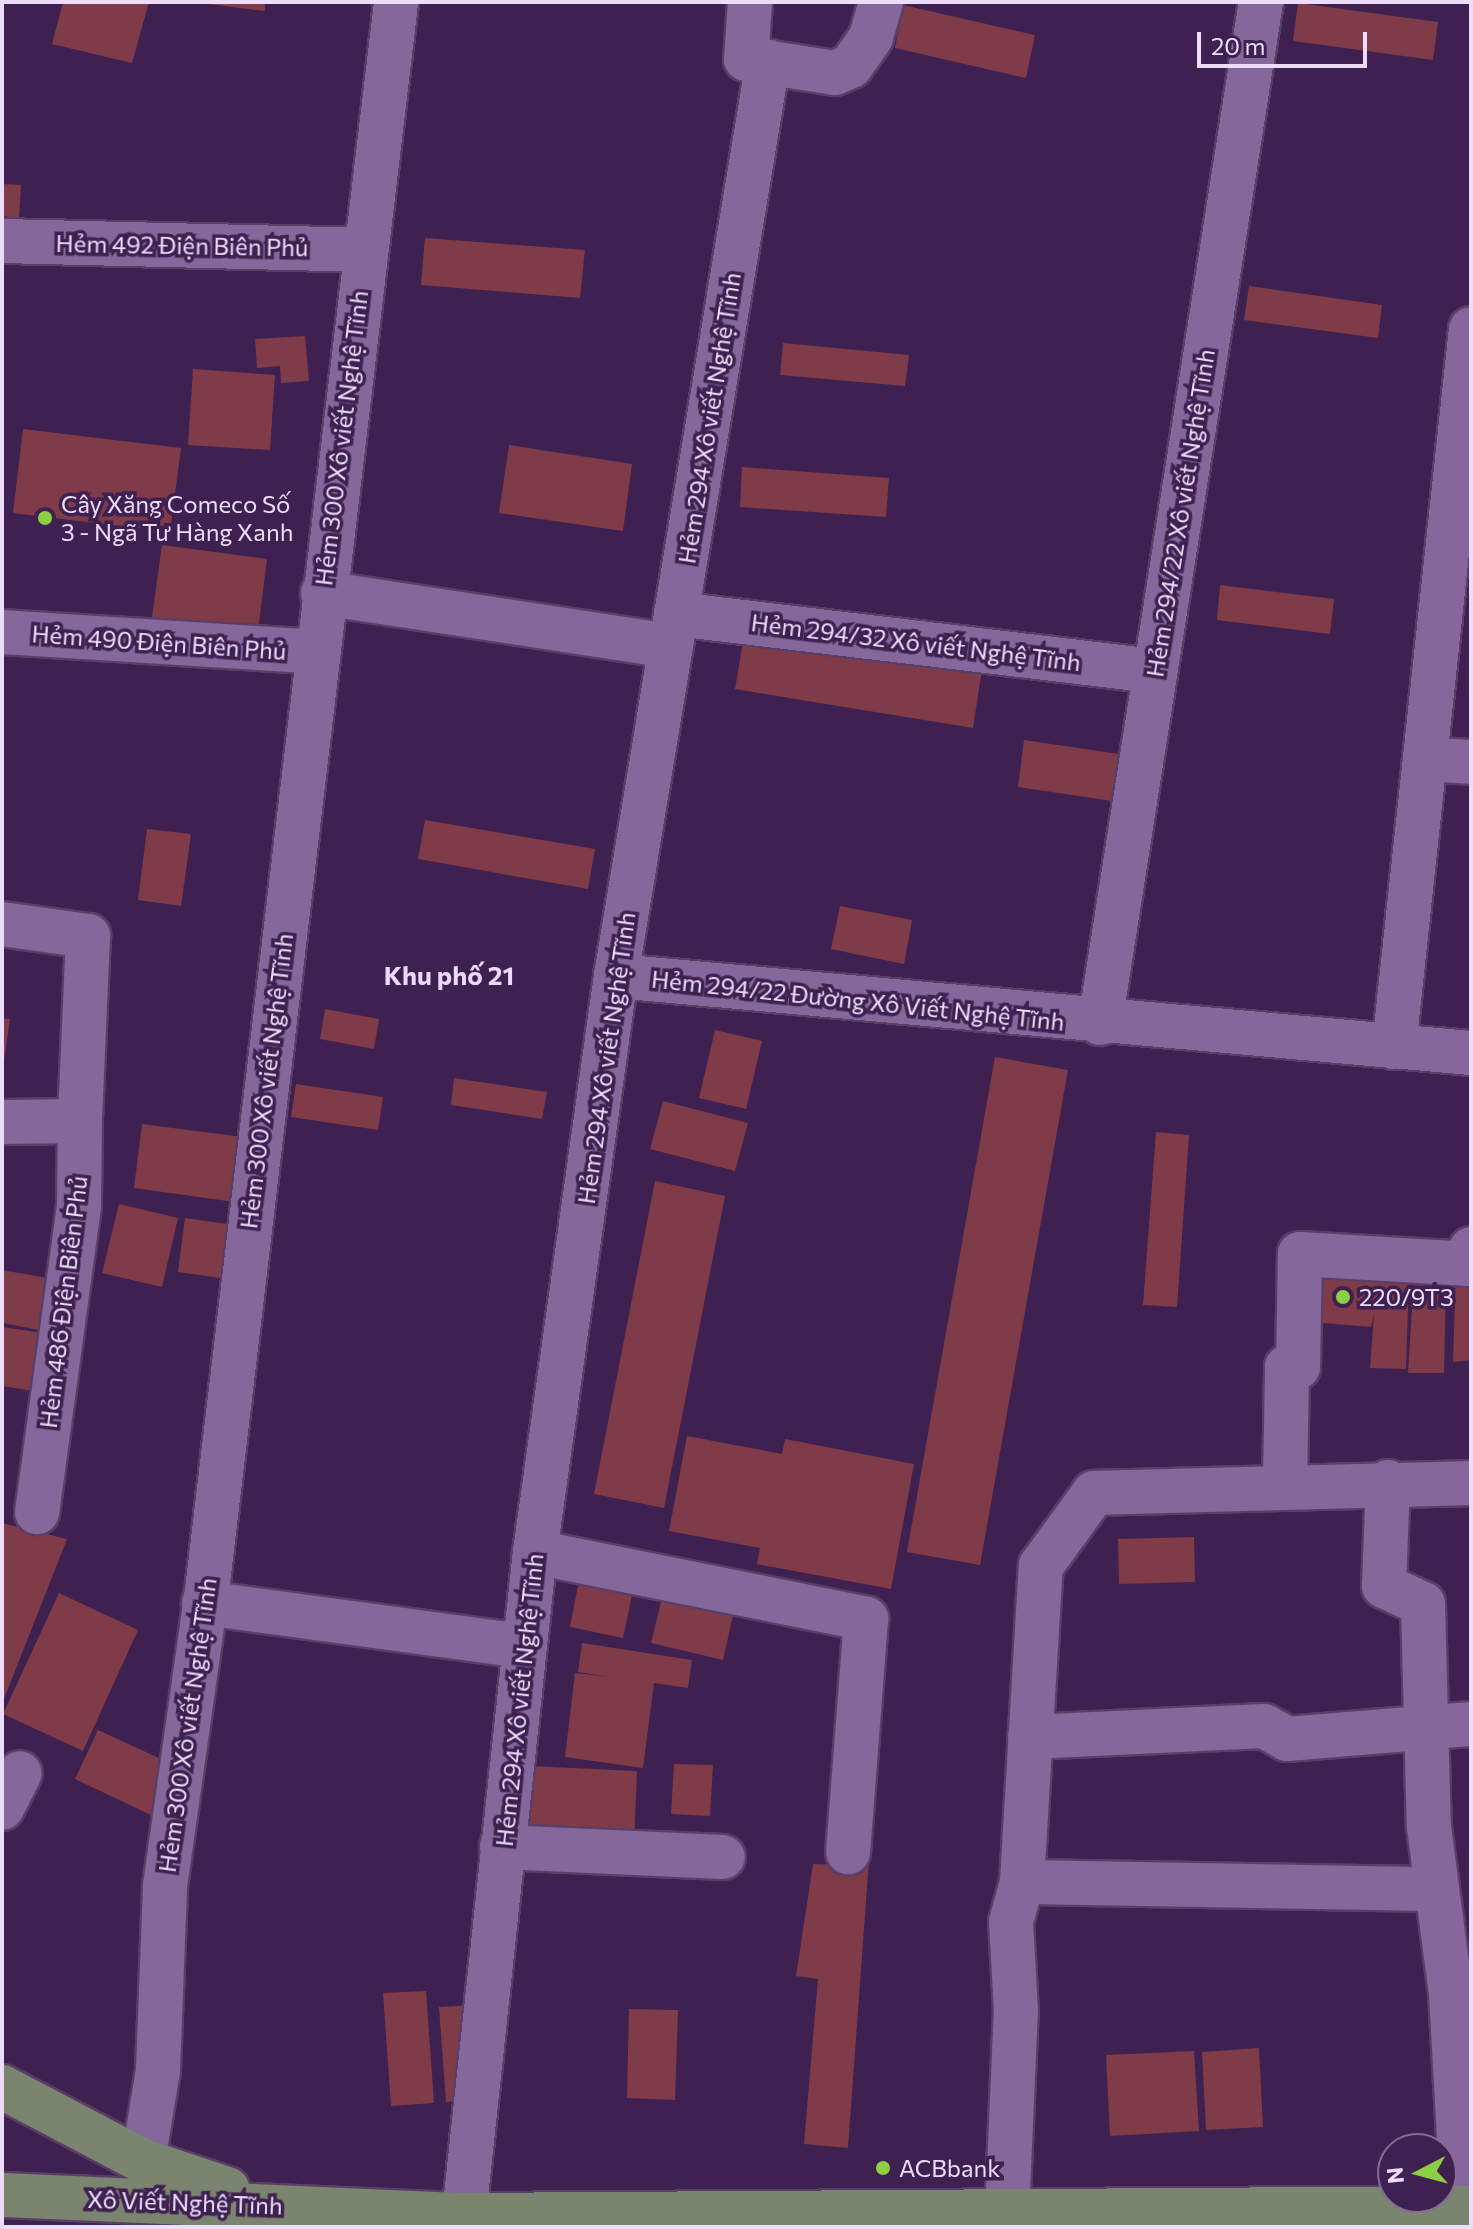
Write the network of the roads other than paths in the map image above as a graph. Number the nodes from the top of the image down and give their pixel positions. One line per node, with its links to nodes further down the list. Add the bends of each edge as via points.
1 (396, 2): 7 (street, Hẻm 300 Xô viết Nghệ Tĩnh)
2 (750, 2): 5 (street, via 746,59)
3 (881, 2): 5 (street, via 871,37 851,66 835,73)
4 (1261, 2): 14 (street, Hẻm 294/22 Xô viết Nghệ Tĩnh)
5 (768, 62): 11 (street, Hẻm 294 Xô viết Nghệ Tĩnh)
6 (2, 241): 7 (street, Hẻm 492 Điện Biên Phủ)
7 (363, 250): 10 (street, Hẻm 300 Xô viết Nghệ Tĩnh)
8 (1471, 329): 9 (street)
9 (1462, 497): 15 (street)
10 (323, 593): 11 (street, Hẻm 294/32 Xô viết Nghệ Tĩnh); 13 (street, Hẻm 300 Xô viết Nghệ Tĩnh)
11 (674, 630): 14 (street, Hẻm 294/32 Xô viết Nghệ Tĩnh); 18 (street, Hẻm 294 Xô viết Nghệ Tĩnh)
12 (2, 632): 13 (street, Hẻm 490 Điện Biên Phủ)
13 (316, 652): 30 (street, Hẻm 300 Xô viết Nghệ Tĩnh)
14 (1156, 671): 19 (street, Hẻm 294/22 Xô viết Nghệ Tĩnh)
15 (1425, 759): 16 (street); 20 (street)
16 (1471, 762)
17 (2, 924): 22 (street, Hẻm 486 Điện Biên Phủ, via 88,936)
18 (616, 976): 19 (street, Hẻm 294/22 Đường Xô Viết Nghệ Tĩnh); 29 (street, Hẻm 294 Xô viết Nghệ Tĩnh)
19 (1100, 1023): 20 (street, Hẻm 294/22 Đường Xô Viết Nghệ Tĩnh)
20 (1394, 1047): 21 (street, Hẻm 294/22 Đường Xô Viết Nghệ Tĩnh)
21 (1471, 1053)
22 (80, 1121): 23 (street); 28 (street, Hẻm 486 Điện Biên Phủ, via 79,1206)
23 (2, 1122)
24 (1471, 1249): 27 (street, via 1470,1264 1300,1254 1298,1367 1287,1367)
25 (1388, 1482): 26 (street); 27 (street); 33 (street, via 1384,1586 1423,1604)
26 (1471, 1483)
27 (1285, 1485): 34 (street, via 1094,1493 1041,1566)
28 (37, 1512)
29 (535, 1552): 31 (street, Hẻm 294 Xô viết Nghệ Tĩnh); 36 (street, via 866,1619)
30 (204, 1603): 31 (street); 42 (street, Hẻm 300 Xô viết Nghệ Tĩnh, via 165,1886 158,2070)
31 (524, 1646): 35 (street, Hẻm 294 Xô viết Nghệ Tĩnh)
32 (1471, 1724): 33 (street)
33 (1428, 1725): 34 (street, via 1287,1739 1264,1726); 39 (street, via 1429,1827)
34 (1030, 1737): 38 (street)
35 (502, 1847): 37 (street); 47 (street, Hẻm 294 Xô viết Nghệ Tĩnh)
36 (848, 1852)
37 (723, 1857)
38 (1022, 1882): 39 (street); 46 (street, via 1011,1922 1016,2011)
39 (1437, 1889): 40 (street)
40 (1463, 2033): 45 (street)
41 (2, 2087): 42 (main road)
42 (143, 2161): 44 (main road)
43 (2, 2195): 44 (main road, Xô Viết Nghệ Tĩnh)
44 (275, 2204): 47 (main road, Xô Viết Nghệ Tĩnh)
45 (1467, 2208): 48 (main road, Xô Viết Nghệ Tĩnh)
46 (1007, 2214): 47 (main road, Xô Viết Nghệ Tĩnh, via 877,2209); 48 (main road, Xô Viết Nghệ Tĩnh)
47 (464, 2215)
48 (1367, 2220)

